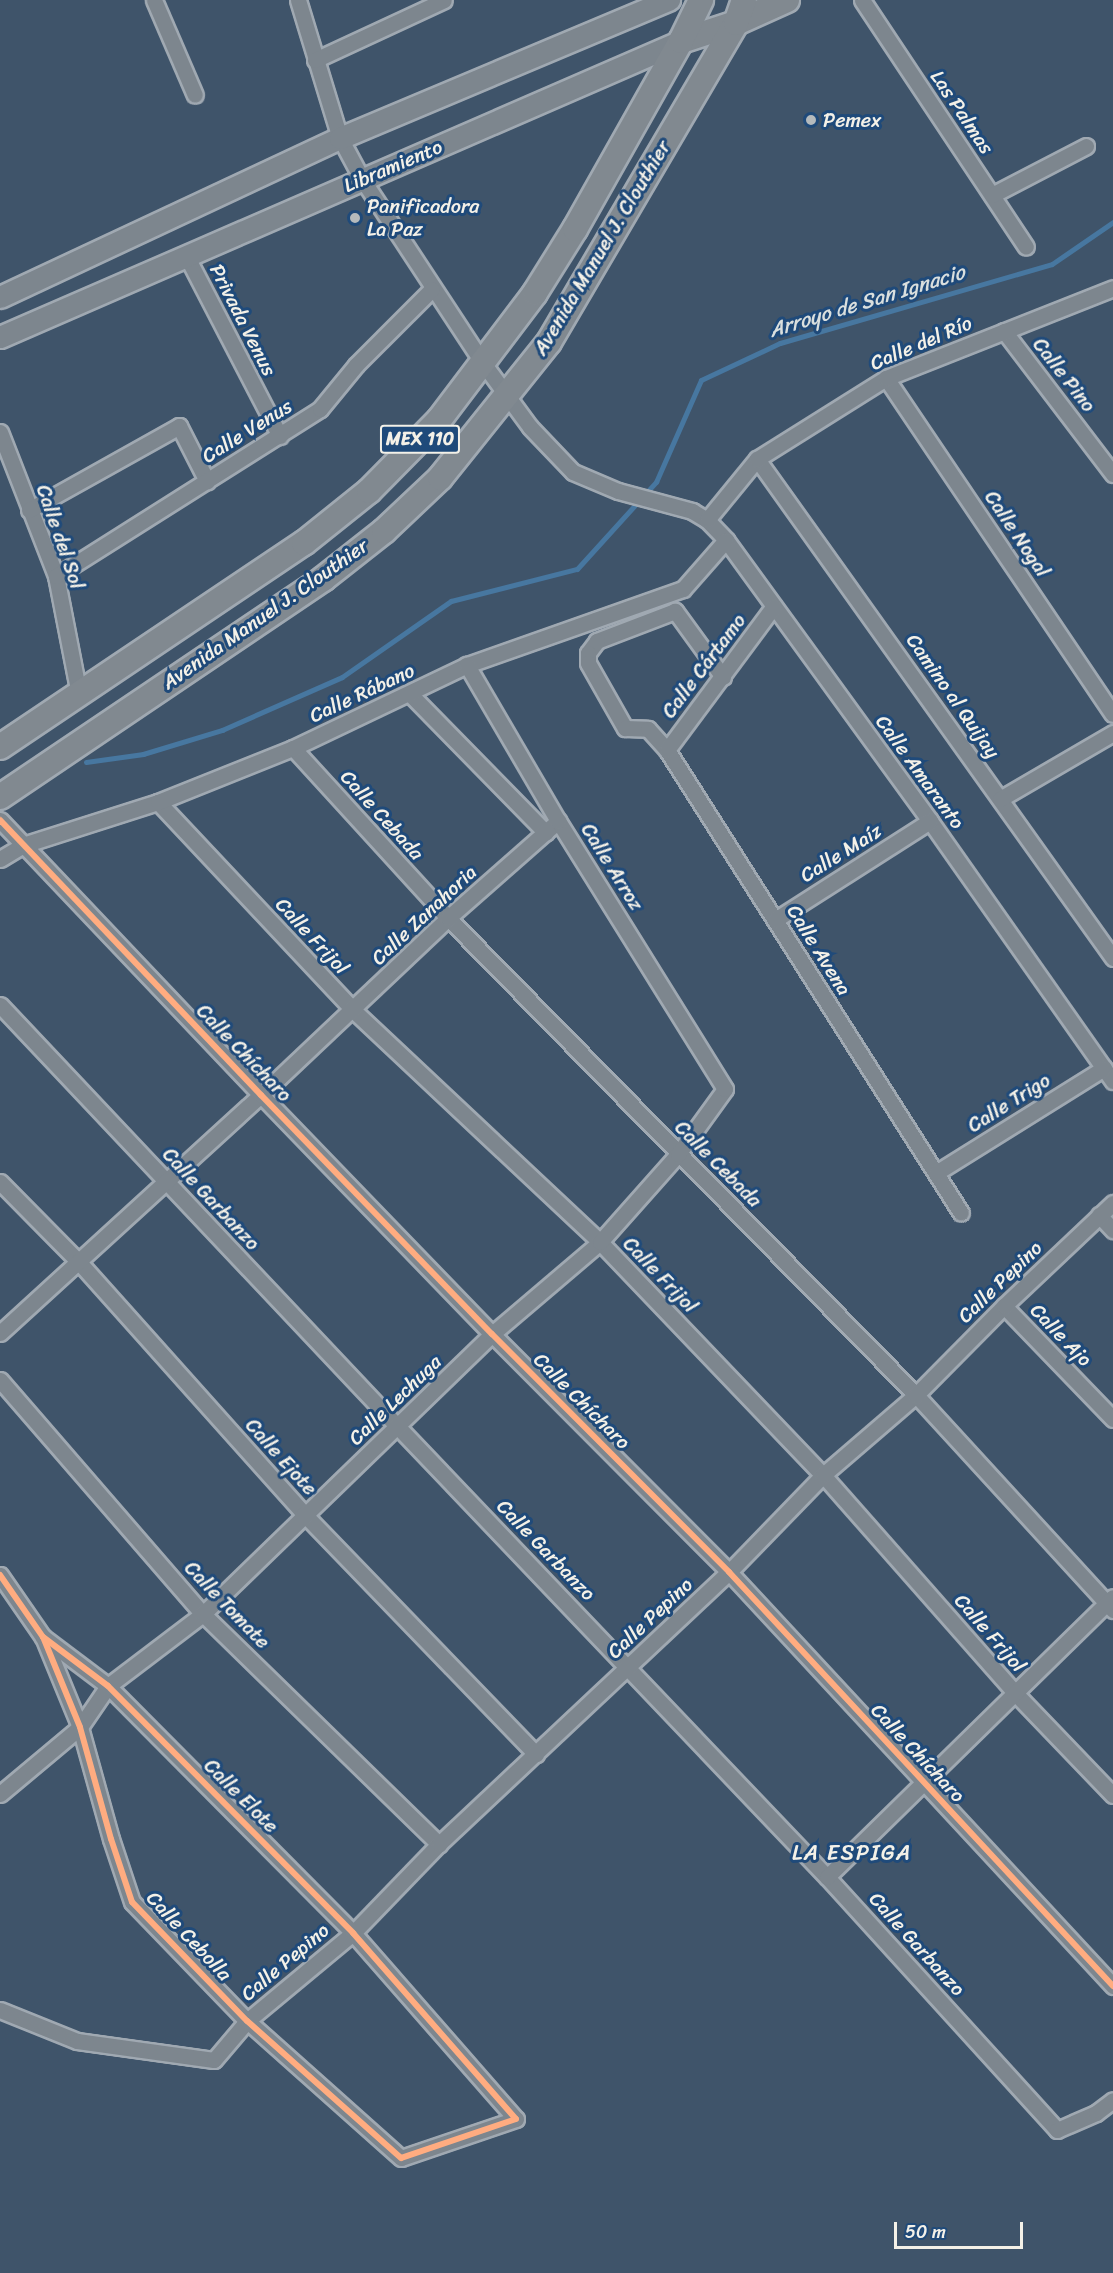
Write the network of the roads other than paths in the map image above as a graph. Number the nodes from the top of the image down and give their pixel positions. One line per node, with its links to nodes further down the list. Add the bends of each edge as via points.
1 (154, 0): 13 (street)
2 (298, 0): 12 (street, Calle Amaranto)
3 (444, 0): 12 (street)
4 (669, 0): 9 (main road)
5 (700, 0): 11 (main road, Avenida Manuel J. Clouthier / MEX 110)
6 (744, 0): 10 (main road, Avenida Manuel J. Clouthier / MEX 110)
7 (787, 0): 10 (main road, Libramiento)
8 (862, 0): 17 (street, Las Palmas)
9 (641, 5): 14 (main road)
10 (736, 23): 11 (main road, Libramiento); 27 (main road, Avenida Manuel J. Clouthier / MEX 110, via 549,342)
11 (681, 41): 16 (main road, Libramiento); 25 (main road, Avenida Manuel J. Clouthier / MEX 110, via 575,229 535,293)
12 (315, 60): 14 (street, Calle Amaranto)
13 (195, 95)
14 (340, 138): 16 (street, Calle Amaranto); 22 (main road)
15 (1086, 146): 17 (street)
16 (362, 179): 19 (main road, Libramiento); 21 (street, Calle Amaranto)
17 (992, 195): 18 (street, Las Palmas)
18 (1026, 247)
19 (186, 255): 24 (main road, Libramiento); 29 (street, Privada Venus)
20 (1113, 288): 23 (street, Calle del Río)
21 (432, 289): 25 (street, Calle Amaranto); 29 (street, Calle Venus, via 356,365 320,409)
22 (0, 297)
23 (1004, 331): 26 (street, Calle del Río); 31 (street, Calle Pino)
24 (0, 337)
25 (483, 363): 27 (street, Calle Amaranto); 40 (main road, Avenida Manuel J. Clouthier / MEX 110, via 439,420 369,490 314,536)
26 (886, 378): 30 (street, Calle del Río); 42 (street, Calle Nogal)
27 (505, 393): 34 (street, Calle Amaranto, via 530,427 573,472 618,491 692,511); 47 (main road, Avenida Manuel J. Clouthier / MEX 110, via 440,478 384,531 323,579)
28 (0, 432): 33 (street, Calle del Sol)
29 (280, 436): 32 (street, Calle Venus)
30 (757, 459): 34 (street, Calle del Río); 48 (street, Camino al Quijay)
31 (1113, 474)
32 (207, 481): 33 (street, via 179,426); 36 (street, Calle Venus)
33 (29, 510): 36 (street, Calle del Sol)
34 (707, 520): 35 (street, Calle Amaranto)
35 (726, 540): 37 (street, Calle Amaranto); 38 (street, Calle Rábano, via 683,589)
36 (56, 576): 40 (street, Calle del Sol)
37 (774, 606): 39 (street, Calle Cártamo); 52 (street, Calle Amaranto)
38 (467, 665): 41 (street, Calle Rábano); 51 (street, Calle Arroz)
39 (723, 677): 46 (street, Calle Cártamo); 46 (street, Calle Avena, via 675,611 597,641 588,653 588,663 625,728 648,729)
40 (79, 694): 44 (main road, Avenida Manuel J. Clouthier / MEX 110)
41 (410, 694): 45 (street, Calle Rábano); 53 (street)
42 (1113, 714)
43 (1113, 734): 48 (street)
44 (2, 743)
45 (293, 748): 49 (street, Calle Rábano); 56 (street, Calle Cebada)
46 (667, 750): 57 (street, Calle Avena)
47 (5, 793)
48 (1000, 799): 58 (street, Camino al Quijay)
49 (158, 802): 54 (street, Calle Rábano); 60 (street, Calle Frijol)
50 (0, 820): 54 (street, Calle Chícharo)
51 (558, 821): 53 (street, Calle Zanahoria); 63 (street, Calle Arroz)
52 (930, 821): 57 (street, Calle Maíz); 61 (street, Calle Amaranto)
53 (546, 833): 56 (street, Calle Zanahoria)
54 (22, 845): 55 (street, Calle Rábano); 64 (street, Calle Chícharo)
55 (0, 859)
56 (448, 918): 60 (street, Calle Zanahoria); 65 (street, Calle Cebada)
57 (775, 920): 66 (street, Calle Avena)
58 (1113, 958)
59 (0, 1005): 67 (street, Calle Garbanzo)
60 (353, 1010): 64 (street, Calle Zanahoria); 73 (street, Calle Frijol)
61 (1104, 1068): 62 (street, Calle Amaranto); 66 (street, Calle Trigo)
62 (1113, 1081)
63 (725, 1089): 65 (street, Calle Lechuga)
64 (261, 1095): 67 (street, Calle Zanahoria); 77 (street, Calle Chícharo)
65 (678, 1154): 73 (street, Calle Lechuga); 79 (street, Calle Cebada)
66 (936, 1173): 70 (street, Calle Avena)
67 (164, 1180): 74 (street, Calle Zanahoria); 81 (street, Calle Garbanzo)
68 (0, 1182): 74 (street, Calle Ejote)
69 (1113, 1203): 71 (street, Calle Pepino)
70 (961, 1213)
71 (1099, 1215): 72 (street); 75 (street, Calle Pepino)
72 (1113, 1230)
73 (600, 1242): 77 (street, Calle Lechuga); 82 (street, Calle Frijol)
74 (78, 1261): 76 (street, Calle Zanahoria); 83 (street, Calle Ejote)
75 (1004, 1306): 79 (street, Calle Pepino); 80 (street, Calle Ajo)
76 (0, 1333)
77 (492, 1334): 81 (street, Calle Lechuga); 84 (street, Calle Chícharo)
78 (0, 1380): 87 (street, Calle Tomate)
79 (916, 1395): 82 (street, Calle Pepino); 86 (street, Calle Cebada)
80 (1113, 1419)
81 (398, 1427): 83 (street, Calle Lechuga); 89 (street, Calle Garbanzo)
82 (823, 1474): 84 (street, Calle Pepino); 91 (street, Calle Frijol)
83 (304, 1514): 87 (street, Calle Lechuga); 93 (street, Calle Ejote)
84 (729, 1572): 89 (street, Calle Pepino); 94 (street, Calle Chícharo)
85 (0, 1575): 88 (street, Calle Elote)
86 (1111, 1603): 91 (street)
87 (203, 1614): 90 (street, Calle Lechuga); 97 (street, Calle Tomate)
88 (43, 1637): 90 (street, Calle Elote); 92 (street, Calle Cebolla)
89 (629, 1666): 93 (street, Calle Pepino); 98 (street, Calle Garbanzo)
90 (108, 1686): 92 (street, Calle Lechuga); 99 (street, Calle Elote)
91 (1016, 1694): 94 (street); 96 (street, Calle Frijol)
92 (80, 1726): 95 (street, Calle Lechuga); 102 (street, Calle Cebolla, via 132,1902)
93 (536, 1754): 97 (street, Calle Pepino)
94 (922, 1782): 98 (street); 100 (street, Calle Chícharo)
95 (0, 1794)
96 (1113, 1795)
97 (439, 1844): 99 (street, Calle Pepino)
98 (827, 1877): 103 (street, Calle Garbanzo, via 1057,2130 1096,2113)
99 (353, 1933): 102 (street, Calle Pepino); 104 (street, Calle Elote, via 516,2120)
100 (1113, 1986)
101 (0, 2010): 102 (street, Calle Pepino, via 77,2041 214,2060)
102 (247, 2021): 104 (street, Calle Cebolla)
103 (1113, 2100)
104 (401, 2158)

